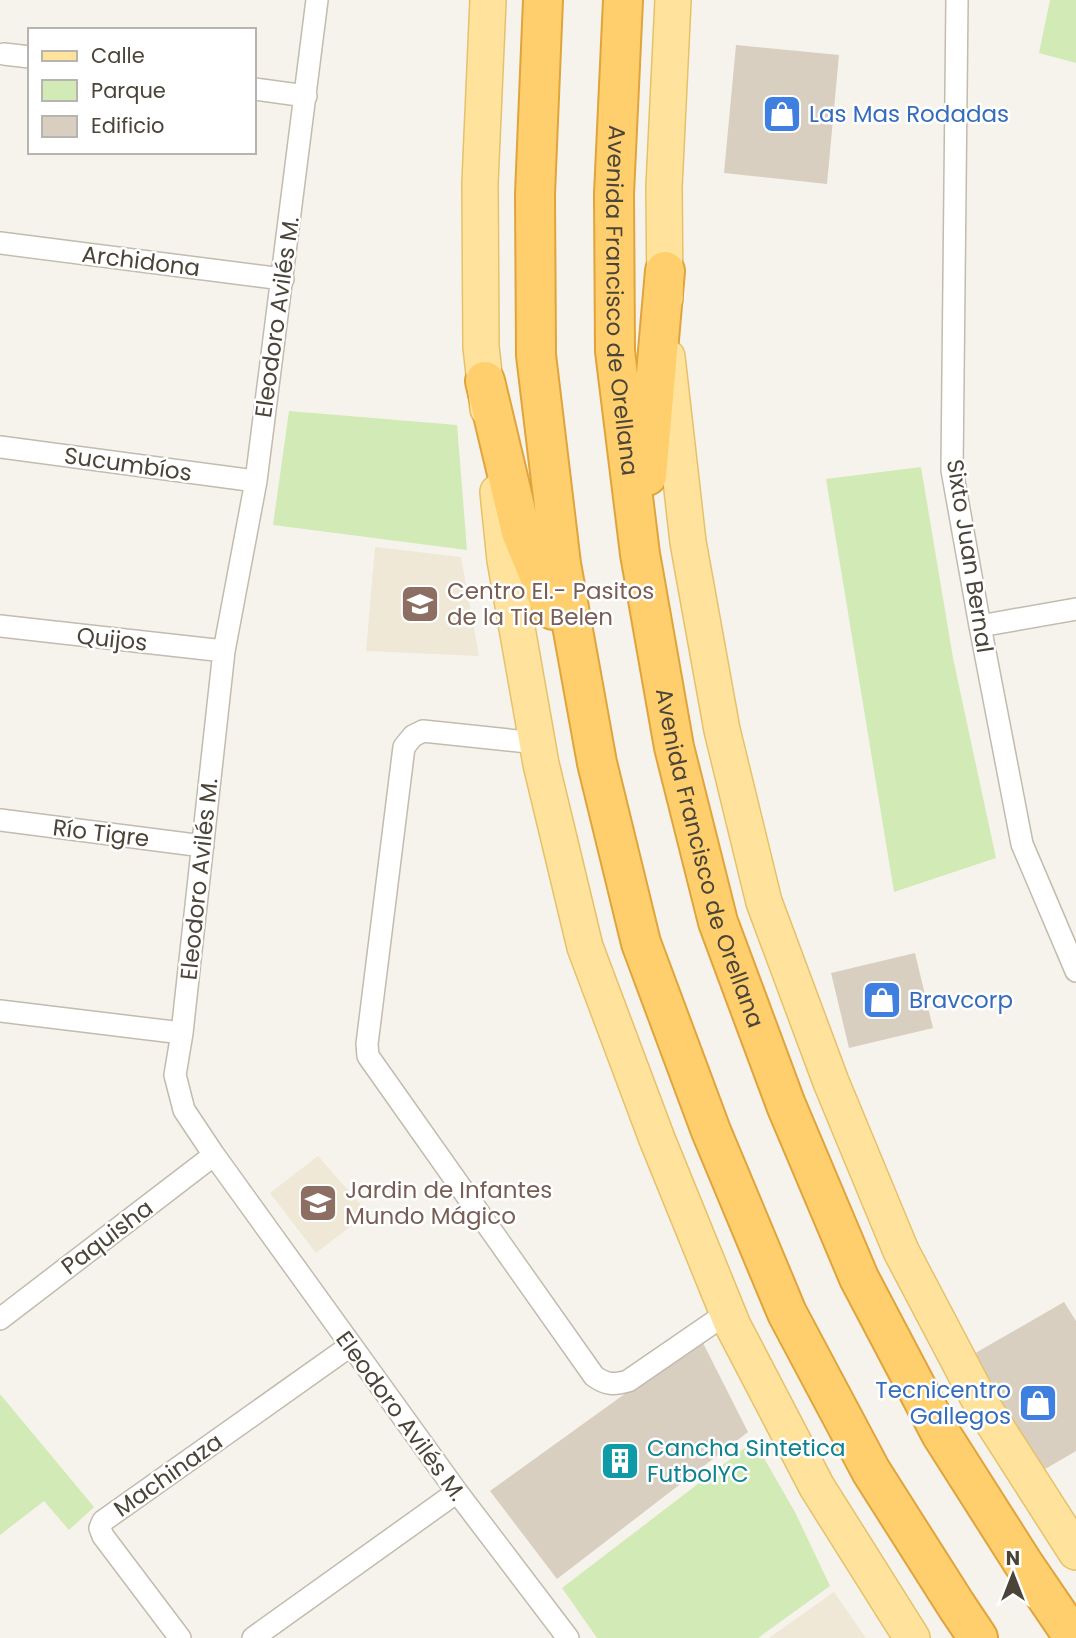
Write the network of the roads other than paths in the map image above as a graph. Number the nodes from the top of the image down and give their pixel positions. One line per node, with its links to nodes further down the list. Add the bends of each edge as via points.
1 (317, 0): 10 (street, Eleodoro Avilés M.)
2 (488, 0): 14 (main road, via 480,183)
3 (543, 0): 22 (highway, via 535,194 536,355 561,564)
4 (624, 0): 17 (highway, Avenida Francisco de Orellana, via 614,194 615,351)
5 (673, 0): 12 (main road, Avenida Francisco de Orellana)
6 (957, 0): 20 (street, Sixto Juan Bernal, via 952,470)
7 (4, 54): 8 (street)
8 (28, 57)
9 (256, 89): 10 (street)
10 (306, 96): 13 (street, Eleodoro Avilés M.)
11 (0, 243): 13 (street, Archidona)
12 (665, 271): 17 (highway); 34 (main road, Avenida Francisco de Orellana, via 665,342 688,542 722,730 764,902 901,1251 982,1405)
13 (283, 279): 16 (street, Eleodoro Avilés M.)
14 (485, 381): 22 (highway, via 521,532); 23 (main road, via 505,560)
15 (0, 447): 16 (street, Sucumbíos)
16 (256, 481): 21 (street, Eleodoro Avilés M.)
17 (640, 554): 40 (highway, Avenida Francisco de Orellana, via 674,747 718,922 786,1105 859,1278 941,1434)
18 (1076, 609): 20 (street)
19 (0, 626): 21 (street, Quijos)
20 (980, 626): 26 (street, Sixto Juan Bernal, via 1022,844)
21 (224, 651): 25 (street, Eleodoro Avilés M.)
22 (581, 678): 39 (highway, via 641,943 711,1131 787,1313 871,1471)
23 (537, 743): 30 (main road, via 585,947); 30 (street, via 423,731 404,747 368,1056 602,1382 628,1381)
24 (0, 820): 25 (street, Río Tigre)
25 (203, 846): 28 (street, Eleodoro Avilés M.)
26 (1076, 971)
27 (0, 1011): 28 (street)
28 (182, 1033): 29 (street, Eleodoro Avilés M., via 175,1075 184,1110)
29 (214, 1155): 31 (street, Paquisha); 32 (street, Eleodoro Avilés M.)
30 (727, 1313): 38 (main road, via 817,1487)
31 (0, 1319)
32 (350, 1346): 33 (street, Eleodoro Avilés M.); 35 (street, Machinaza, via 103,1521 103,1536)
33 (457, 1492): 36 (street); 37 (street, Eleodoro Avilés M.)
34 (1076, 1552)
35 (180, 1638)
36 (253, 1638)
37 (568, 1638)
38 (912, 1638)
39 (978, 1638)
40 (1074, 1638)

